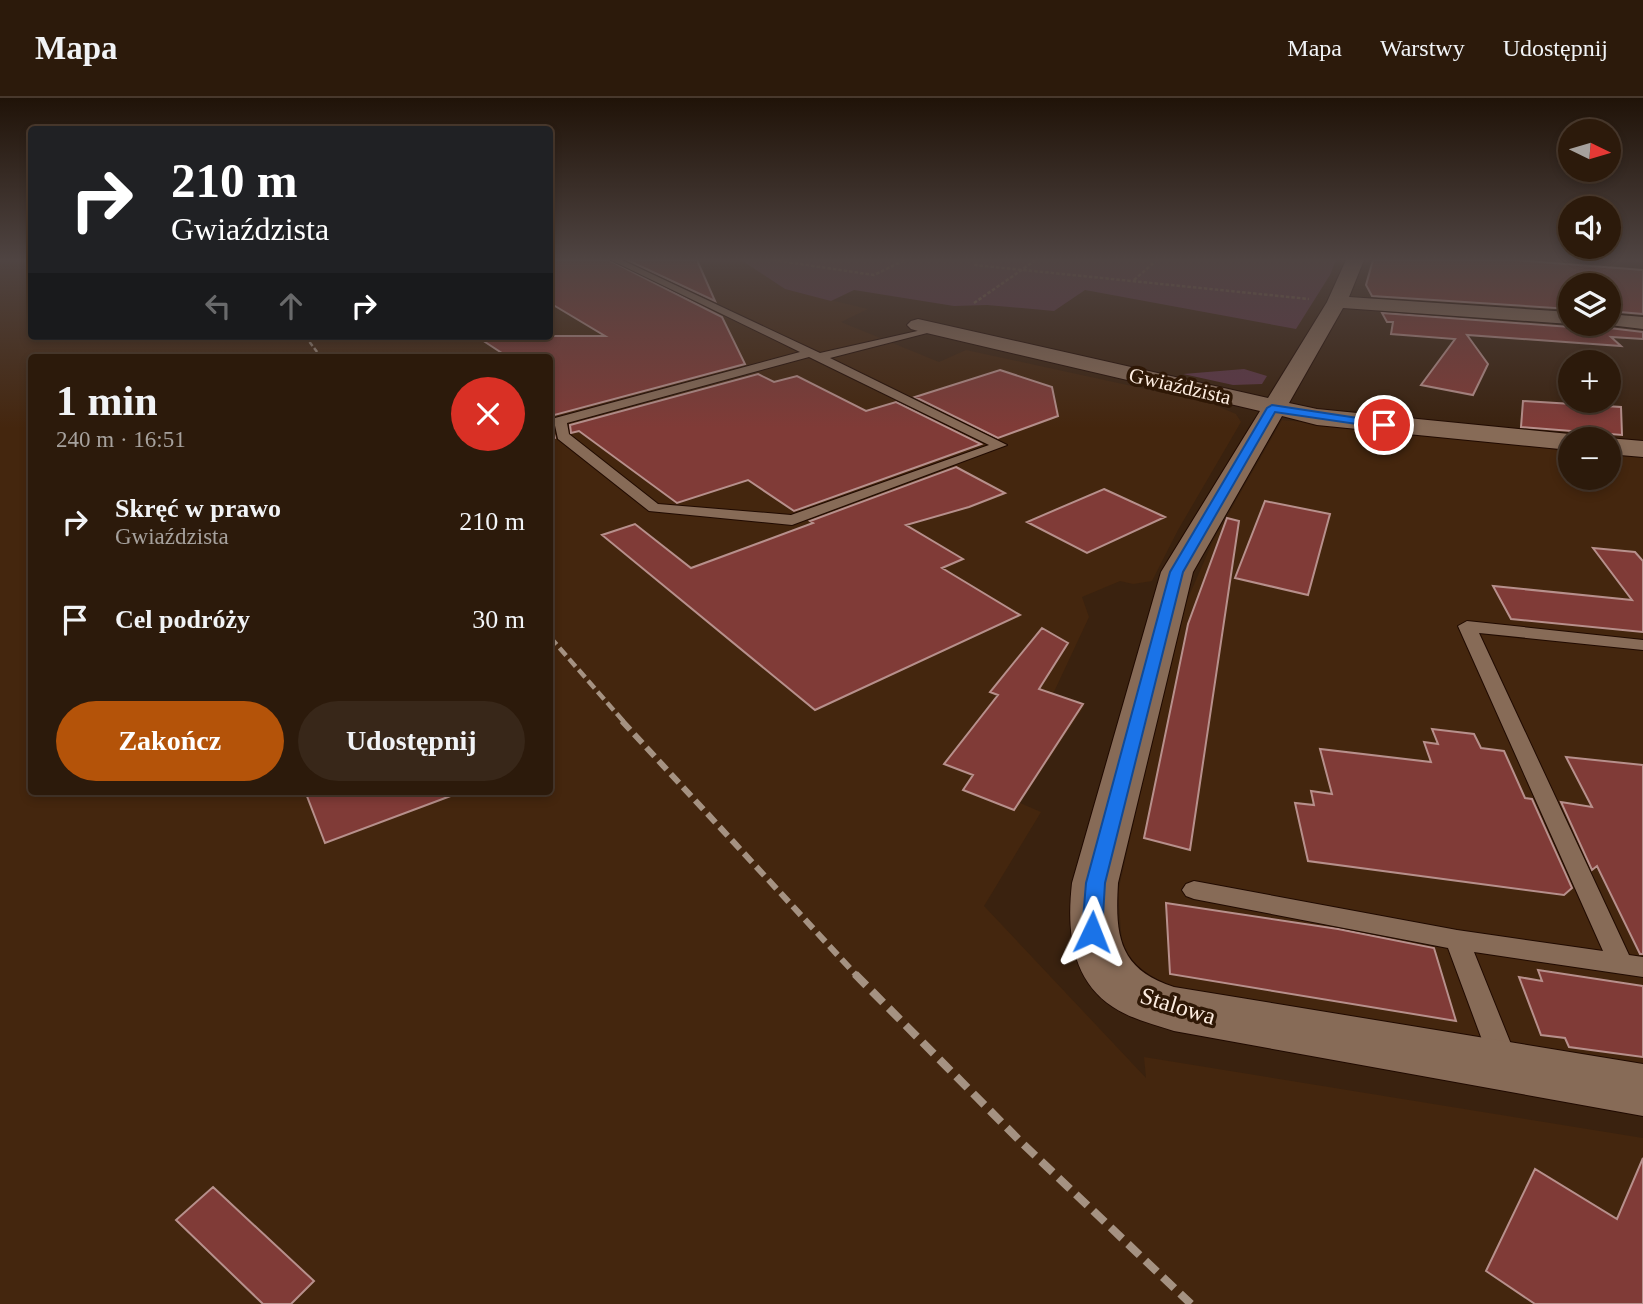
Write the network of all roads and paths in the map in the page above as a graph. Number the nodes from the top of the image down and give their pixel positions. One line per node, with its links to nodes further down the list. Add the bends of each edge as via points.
1 (734, 316): 6 (lane)
2 (1328, 316): 7 (street, Stalowa)
3 (1621, 321): 4 (street)
4 (1643, 323)
5 (925, 327): 6 (lane); 7 (street, Gwiaździsta)
6 (815, 355): 6 (lane, via 560,421 563,436 654,509 792,520 1000,445)
7 (1272, 408): 8 (street, Gwiaździsta, via 1357,422); 15 (street, Stalowa, via 1177,572 1095,883 1091,916 1097,949 1122,985 1160,1006)
8 (1558, 441)
9 (1621, 447): 10 (street)
10 (1643, 449)
11 (1643, 645): 14 (lane, via 1467,626)
12 (1194, 890): 13 (lane)
13 (1457, 940): 14 (lane); 15 (lane)
14 (1632, 966)
15 (1506, 1068): 16 (street, Stalowa)
16 (1643, 1090)

